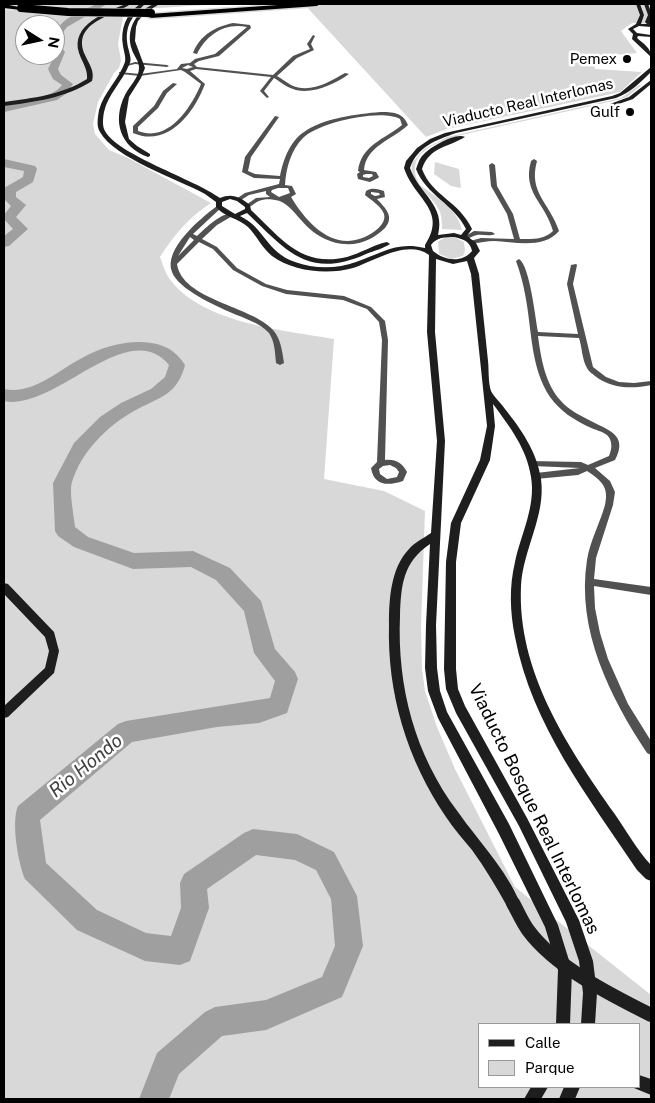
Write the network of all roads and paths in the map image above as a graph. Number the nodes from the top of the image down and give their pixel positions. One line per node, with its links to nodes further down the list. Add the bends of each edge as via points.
1 (129, 4): 32 (main road, via 84,30 80,48 91,77 85,84 55,94)
2 (143, 4): 20 (main road, via 126,23)
3 (153, 4): 4 (main road); 19 (main road, via 139,14 135,23 132,43)
4 (162, 4)
5 (287, 4): 10 (highway)
6 (317, 4): 10 (highway)
7 (638, 4): 11 (main road, via 642,14)
8 (646, 4): 12 (main road, via 650,15 647,22)
9 (4, 7): 10 (highway, bridge, via 89,16)
10 (150, 14)
11 (638, 25): 12 (main road); 13 (main road, via 630,29)
12 (651, 26)
13 (636, 34): 15 (main road); 18 (main road, via 634,38)
14 (313, 36): 28 (street, via 309,44 312,49 296,55)
15 (650, 36): 16 (main road, via 645,38)
16 (651, 45)
17 (195, 52): 21 (street, via 197,46 218,29 237,24 249,26 217,56 196,60)
18 (651, 56)
19 (141, 64): 20 (street); 22 (street); 27 (main road)
20 (127, 65): 25 (main road)
21 (194, 66): 22 (street); 24 (street); 28 (street)
22 (180, 68): 24 (street); 27 (street)
23 (651, 69): 55 (main road, Viaducto Real Interlomas, via 614,98 454,132 422,147 411,157 407,168 414,186 434,208 437,219)
24 (187, 71): 30 (street, via 203,84 192,108 162,134 142,137 135,132 134,127)
25 (121, 73): 27 (street); 47 (main road, via 108,94 102,114 102,131 125,151 214,196)
26 (347, 74): 28 (street, via 316,89 290,86)
27 (140, 75): 34 (main road, via 124,104 122,133 132,146)
28 (273, 76): 31 (street, via 262,91)
29 (651, 82): 53 (main road, Viaducto Real Interlomas, via 622,102 461,137 432,151 420,164 420,175 425,185 462,214 469,229)
30 (176, 84)
31 (267, 97)
32 (4, 104)
33 (276, 117): 39 (street, via 248,157 245,172 254,176)
34 (158, 159)
35 (534, 161): 52 (street, via 530,171 531,185 548,211 556,231 551,239 544,241)
36 (492, 165): 52 (street, via 494,186 510,214)
37 (174, 167): 42 (main road)
38 (364, 172): 39 (street, via 360,165 369,151 405,125 399,116 382,113 316,126 296,142)
39 (282, 178): 40 (street)
40 (282, 185): 41 (street); 43 (street, via 292,189 293,194)
41 (269, 189): 44 (street, via 268,193); 46 (street)
42 (229, 197): 46 (main road); 47 (main road)
43 (288, 197): 44 (street); 49 (street)
44 (278, 198): 48 (street, via 258,199); 49 (street)
45 (374, 198): 49 (street, via 386,213 386,223 372,236 357,241 336,241 322,236)
46 (239, 199): 48 (main road)
47 (219, 204): 50 (main road); 51 (street)
48 (248, 208): 50 (main road); 55 (main road, via 284,247 315,260 340,260 392,243)
49 (294, 208)
50 (234, 214): 54 (street, via 214,222); 56 (main road, via 251,226 277,256 308,267 348,266 395,248 408,247)
51 (190, 235): 54 (street); 59 (street, via 178,250)
52 (517, 238): 53 (street)
53 (467, 239): 55 (main road, via 445,235); 57 (main road, via 476,250)
54 (199, 240): 59 (street); 66 (street, via 215,248 235,270 264,285 286,292 344,298 369,308 378,316 385,340)
55 (431, 240): 56 (main road, Viaducto Bosque Real Interlomas, via 428,245)
56 (431, 253): 57 (main road, via 451,261); 70 (main road, Viaducto Bosque Real Interlomas, via 431,332 441,441)
57 (470, 258): 65 (main road, Viaducto Bosque Real Interlomas, via 475,274)
58 (519, 261): 61 (street, via 526,275)
59 (173, 264): 63 (street, via 175,274 192,289 268,329 277,342)
60 (574, 265): 62 (street, via 570,284)
61 (536, 334): 62 (street); 68 (street, via 542,373 558,403 574,416 609,432 614,440 616,449 612,458)
62 (581, 336): 64 (street, via 590,368 598,376 618,386)
63 (280, 363)
64 (651, 383)
65 (489, 392): 67 (main road); 79 (main road, Viaducto Bosque Real Interlomas, via 491,426 485,460 456,523 451,562 449,626 452,689 572,920 586,960 590,993)
66 (381, 463)
67 (533, 463): 68 (street, via 574,463); 69 (main road)
68 (588, 467): 69 (street, via 571,473); 71 (street, via 604,481 612,494 595,544)
69 (536, 476): 76 (main road, via 538,497 516,594 521,638 533,686 548,720 582,776)
70 (436, 535): 77 (main road, bridge, via 413,551 402,569 396,589 393,643 396,679 406,729 416,753 450,813 498,877 528,930 567,966 606,993); 78 (main road, Viaducto Bosque Real Interlomas, via 431,625 434,691 442,714 551,925 565,970)
71 (589, 582): 73 (street); 75 (street, via 598,643 605,666 619,697)
72 (4, 587): 74 (main road, via 50,635 54,651 50,670)
73 (651, 591)
74 (4, 714)
75 (651, 750)
76 (651, 874)
77 (651, 1015)
78 (563, 1023)
79 (588, 1023)
80 (539, 1088): 81 (main road)
81 (532, 1099)

